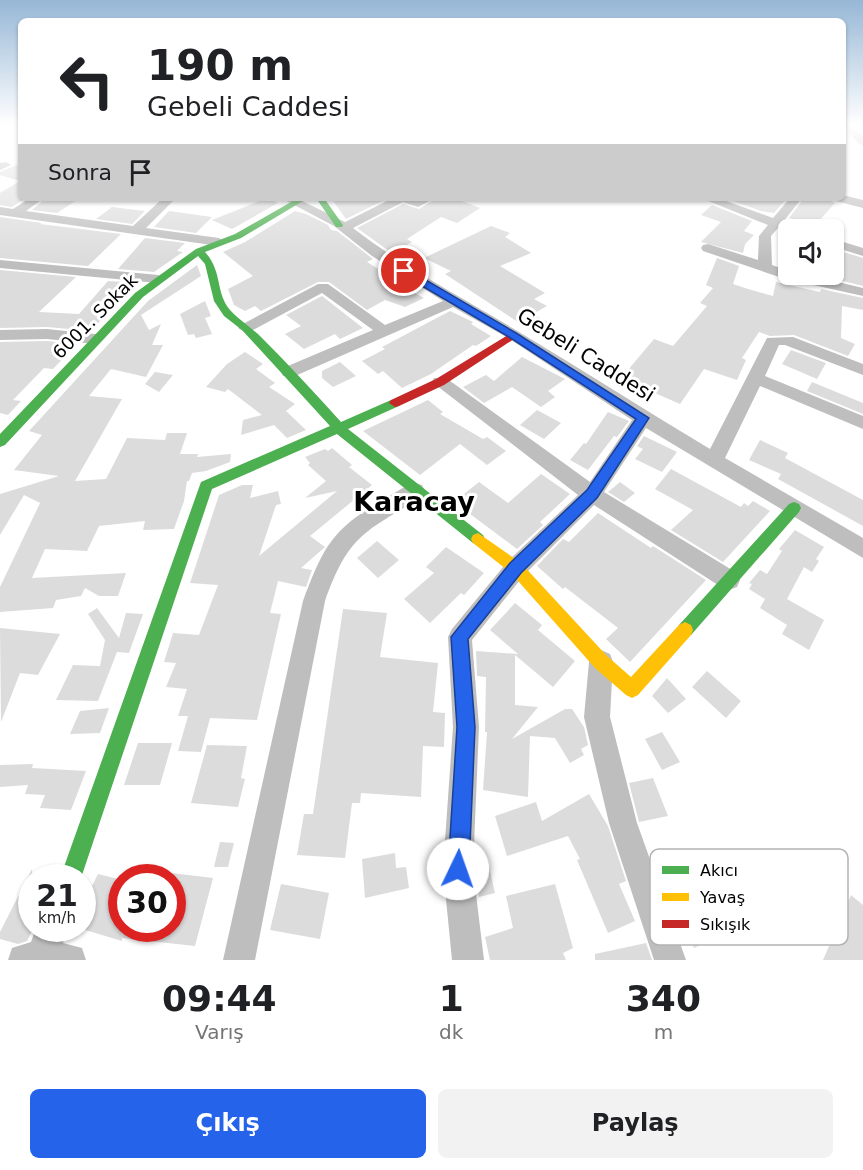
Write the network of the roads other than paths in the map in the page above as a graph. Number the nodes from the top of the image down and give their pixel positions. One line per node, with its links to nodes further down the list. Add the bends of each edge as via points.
1 (846, 200): 10 (street)
2 (33, 201): 12 (street)
3 (167, 201): 16 (street)
4 (293, 201): 17 (street, 6001. Sokak, via 238,236)
5 (299, 201): 15 (street, Gebeli Caddesi)
6 (322, 201): 15 (street)
7 (396, 201): 15 (street)
8 (715, 201): 13 (street)
9 (793, 201): 13 (street)
10 (863, 204)
11 (0, 211): 12 (street)
12 (15, 213): 16 (street)
13 (774, 223): 14 (street); 23 (street, via 765,236)
14 (778, 224)
15 (341, 226): 26 (street, Gebeli Caddesi)
16 (136, 230): 17 (street)
17 (219, 242): 20 (street, 6001. Sokak)
18 (844, 246): 21 (street)
19 (708, 248): 23 (street)
20 (199, 251): 24 (street, 6001. Sokak); 27 (street, via 210,263 219,301)
21 (863, 252)
22 (0, 264): 24 (street)
23 (765, 267): 25 (street)
24 (158, 279): 31 (street, 6001. Sokak)
25 (863, 292)
26 (455, 301): 28 (street); 30 (street, Gebeli Caddesi)
27 (246, 328): 28 (street, via 323,287); 33 (street)
28 (382, 330): 33 (street)
29 (0, 335): 31 (street)
30 (513, 335): 35 (street); 36 (street, Gebeli Caddesi)
31 (95, 339): 39 (street, 6001. Sokak)
32 (863, 370): 34 (street, via 787,340 773,341)
33 (289, 372): 38 (street)
34 (756, 378): 37 (street); 40 (street)
35 (440, 382): 38 (street); 42 (street)
36 (643, 418): 40 (street, Gebeli Caddesi); 42 (street)
37 (863, 423)
38 (340, 429): 41 (street); 48 (street, via 206,486)
39 (3, 438)
40 (714, 460): 43 (street, Gebeli Caddesi)
41 (415, 491): 45 (street); 51 (street, via 345,538 328,564 314,601)
42 (592, 494): 45 (street); 46 (street)
43 (794, 508): 44 (street, Gebeli Caddesi); 46 (street)
44 (863, 549)
45 (516, 568): 47 (street); 52 (street, via 460,637 466,727 458,869)
46 (729, 580): 47 (street, via 632,689)
47 (601, 662): 49 (street, via 597,717 623,823)
48 (75, 864)
49 (650, 902)
50 (665, 945): 53 (street)
51 (239, 960)
52 (468, 960)
53 (670, 960)

